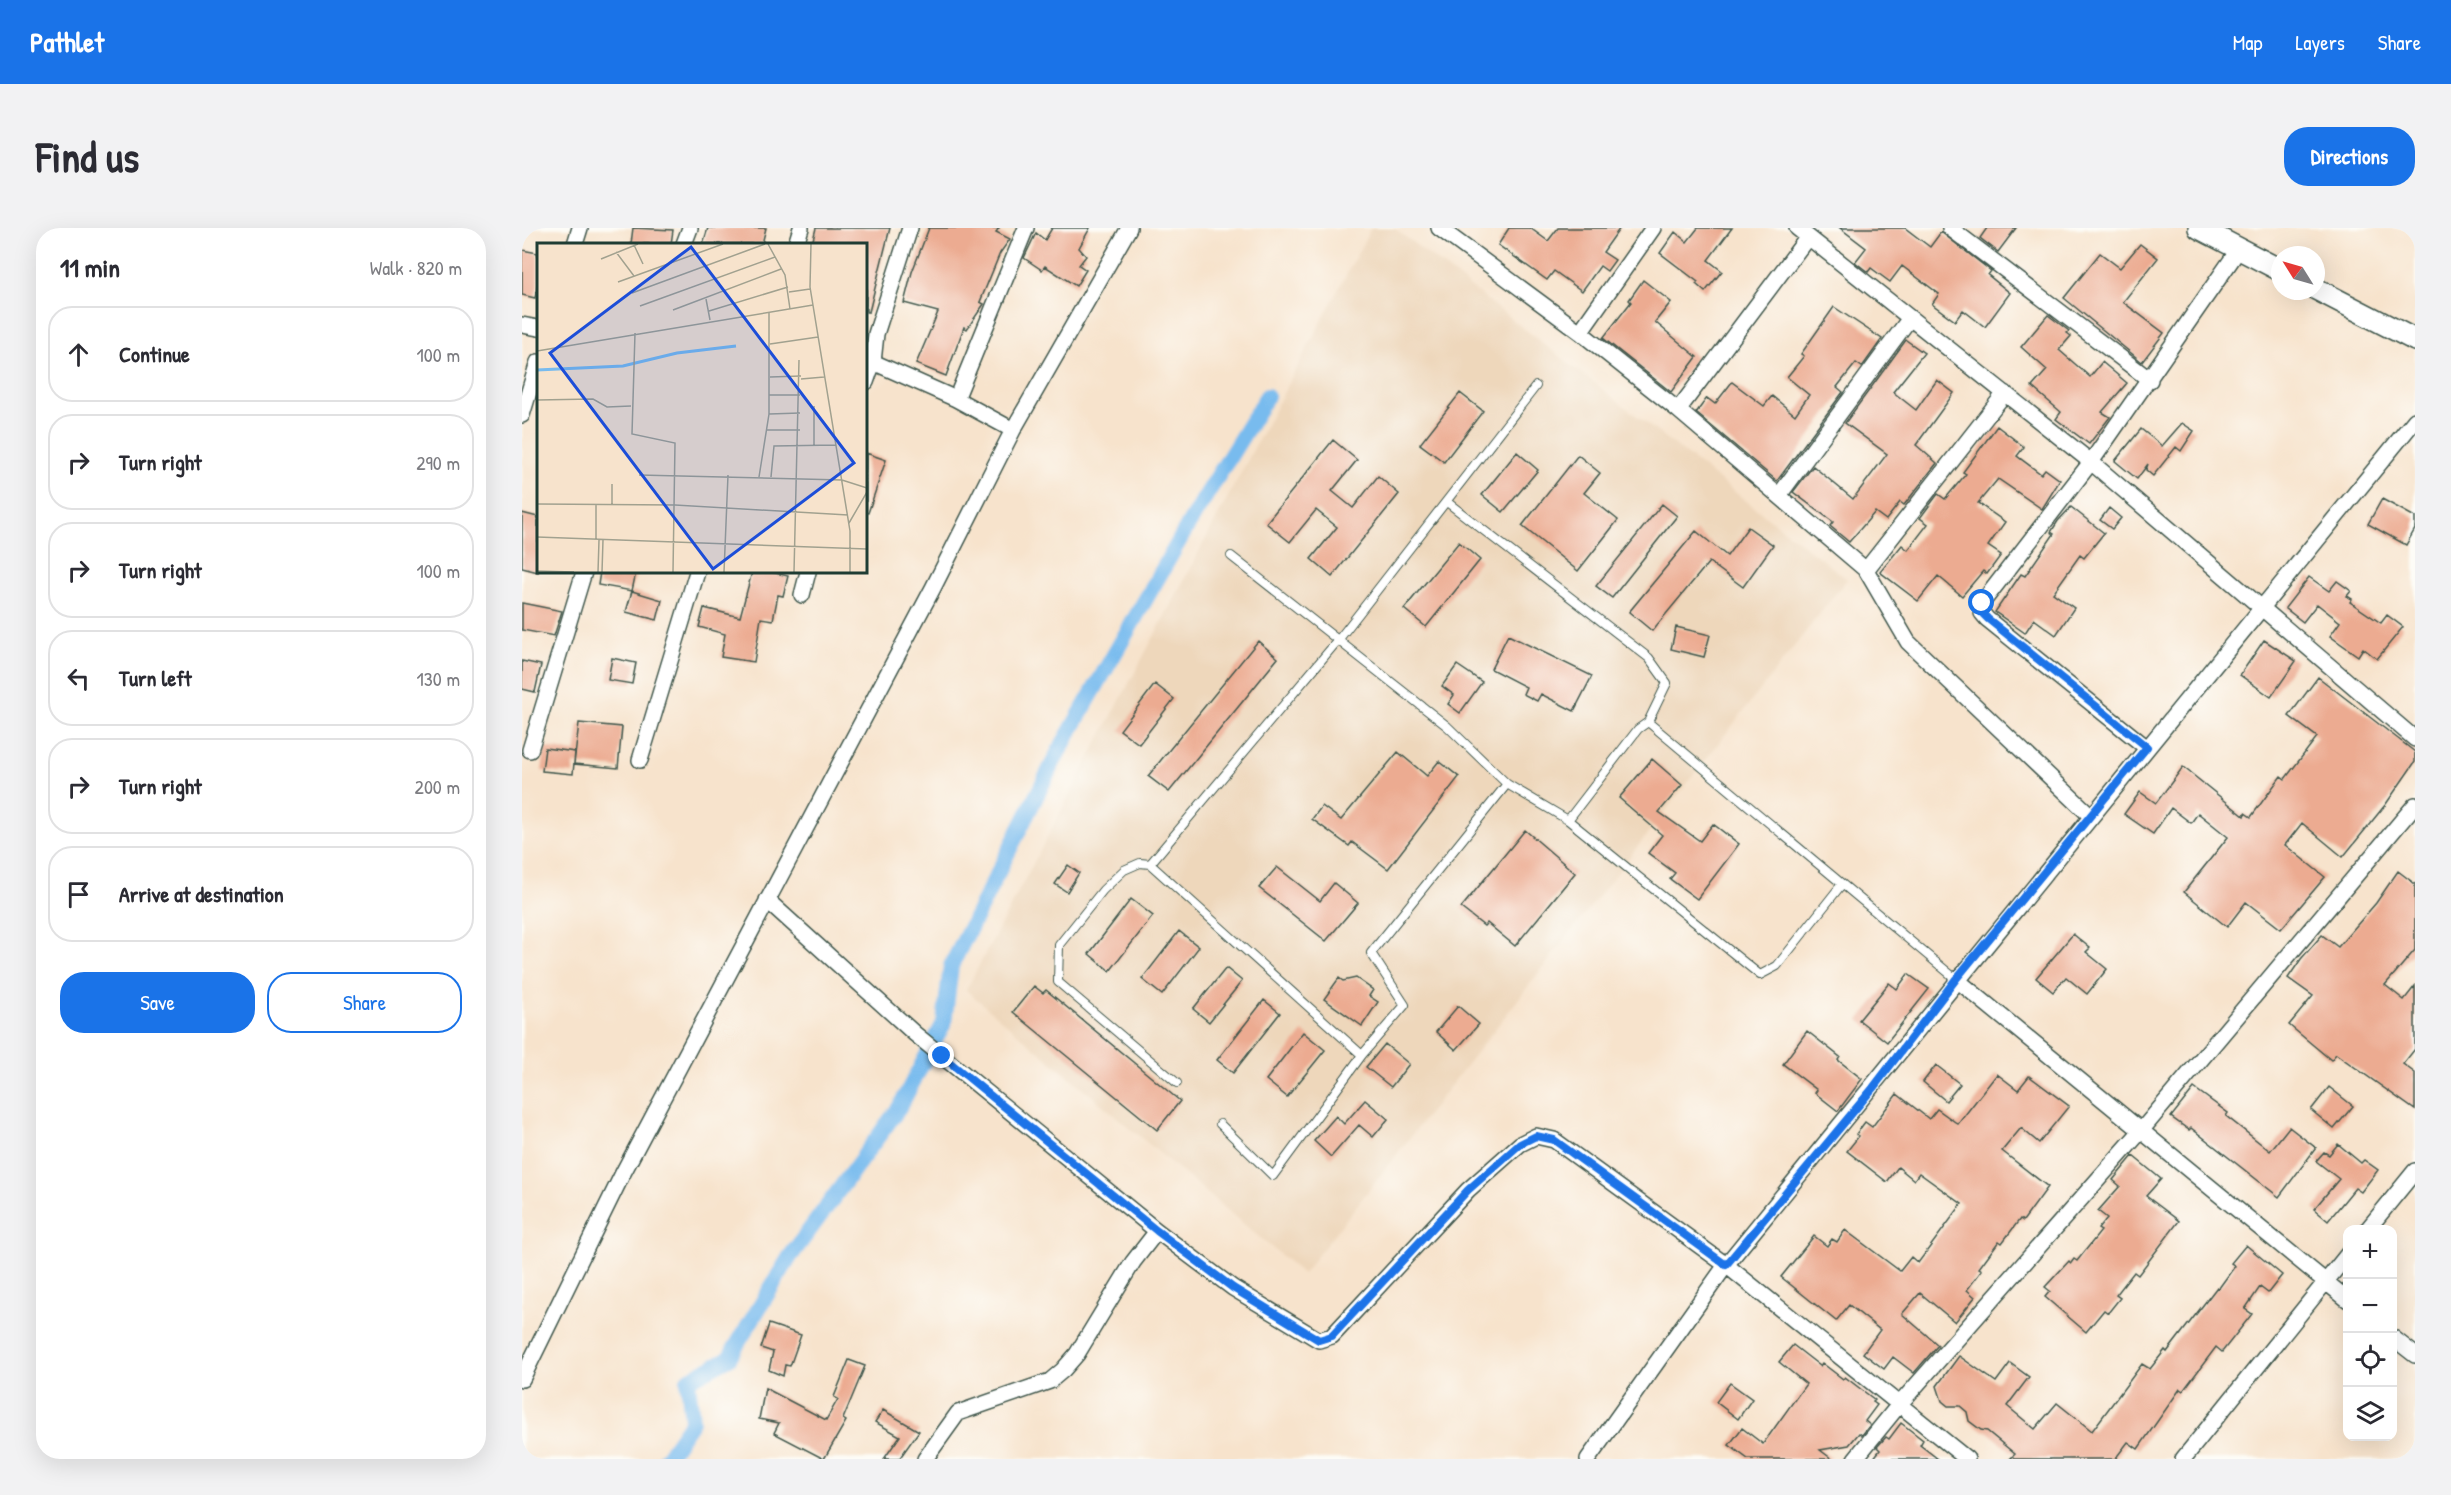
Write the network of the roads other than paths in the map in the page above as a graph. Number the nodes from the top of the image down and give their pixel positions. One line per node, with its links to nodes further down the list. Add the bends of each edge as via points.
1 (580, 228): 12 (street)
2 (690, 228): 13 (street)
3 (801, 228): 14 (street)
4 (910, 228): 23 (street, via 876,334)
5 (1026, 228): 29 (street)
6 (1129, 228): 33 (street)
7 (1439, 228): 21 (street)
8 (1653, 228): 21 (street)
9 (1950, 228): 26 (street)
10 (2199, 228): 15 (street)
11 (1802, 232): 18 (street); 30 (street)
12 (575, 243)
13 (684, 243)
14 (796, 243)
15 (2239, 249): 16 (street); 26 (street)
16 (2271, 265)
17 (2325, 294): 22 (street)
18 (1910, 318): 28 (street); 35 (street)
19 (522, 325): 20 (street)
20 (537, 328)
21 (1580, 332): 30 (street)
22 (2415, 340)
23 (873, 362): 25 (street); 29 (street)
24 (537, 365): 31 (street)
25 (867, 379)
26 (2150, 380): 34 (street)
27 (1536, 386): 36 (lane)
28 (2005, 393): 34 (street); 38 (street)
29 (956, 399): 33 (street)
30 (1678, 410): 35 (street)
31 (522, 415)
32 (2415, 420): 43 (street)
33 (1013, 430): 56 (street)
34 (2091, 462): 43 (street); 47 (street, via 1982,603 1982,613)
35 (1780, 494): 38 (street)
36 (1447, 502): 44 (lane); 45 (lane, via 1649,658 1667,683)
37 (1231, 556): 44 (lane)
38 (1866, 570): 52 (street, via 1908,642)
39 (584, 573): 48 (street)
40 (697, 573): 49 (street)
41 (808, 573): 42 (street)
42 (802, 595)
43 (2263, 609): 46 (street); 47 (street)
44 (1339, 639): 50 (lane, via 1447,726); 54 (lane)
45 (1648, 722): 53 (lane, via 1638,729); 55 (lane)
46 (2415, 739)
47 (2147, 747): 52 (street)
48 (530, 750)
49 (640, 760)
50 (1507, 784): 53 (lane); 58 (lane, via 1371,953 1405,1005)
51 (2415, 805): 61 (street)
52 (2091, 816): 57 (street)
53 (1568, 820): 55 (lane, via 1760,975 1777,966)
54 (1150, 864): 58 (lane); 59 (lane, via 1140,863 1124,870 1059,945 1058,982)
55 (1842, 884): 57 (lane)
56 (767, 900): 64 (street, via 915,1034); 71 (street, via 623,1173)
57 (1956, 979): 61 (street); 66 (street, via 1866,1096)
58 (1362, 1055): 60 (lane, via 1273,1176)
59 (1177, 1083)
60 (1220, 1124)
61 (2140, 1132): 67 (street); 72 (street)
62 (2415, 1171): 63 (street)
63 (2371, 1225)
64 (1157, 1231): 66 (street, via 1233,1288 1319,1340 1332,1336 1468,1190 1520,1144 1536,1136 1554,1140); 73 (street, via 1063,1370 1050,1381 958,1413)
65 (2343, 1260): 67 (street)
66 (1726, 1265): 72 (street); 74 (street)
67 (2325, 1281): 68 (street); 77 (street)
68 (2343, 1296)
69 (2397, 1341): 70 (street)
70 (2415, 1356)
71 (522, 1379)
72 (1898, 1406): 75 (street); 76 (street)
73 (925, 1459)
74 (1588, 1459)
75 (1855, 1459)
76 (1967, 1459)
77 (2183, 1459)

